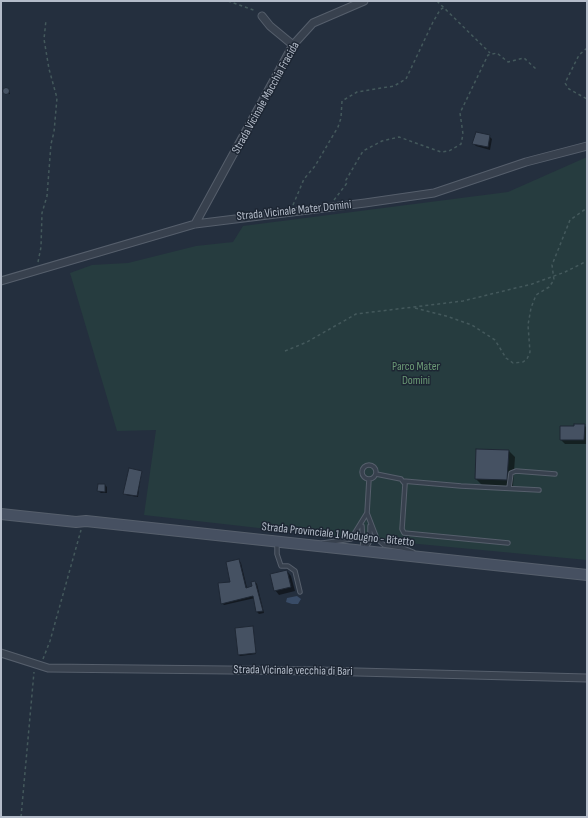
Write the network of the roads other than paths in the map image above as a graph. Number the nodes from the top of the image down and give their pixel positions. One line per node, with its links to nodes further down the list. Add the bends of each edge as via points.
1 (364, 1): 3 (street, Strada Vicinale Macchia Fracida, via 313,23)
2 (262, 16): 3 (street)
3 (293, 45): 5 (street, Strada Vicinale Macchia Fracida)
4 (587, 146): 5 (street, Strada Vicinale Mater Domini, via 526,162 434,193)
5 (195, 224): 6 (street, Strada Vicinale Mater Domini)
6 (1, 281)
7 (376, 474): 9 (lane); 9 (lane, via 373,466 366,466 362,474); 10 (lane)
8 (555, 474): 11 (lane, via 516,471 511,473)
9 (369, 479): 14 (lane)
10 (403, 481): 11 (lane); 20 (lane, via 404,533)
11 (509, 488): 12 (lane)
12 (539, 490)
13 (1, 508): 16 (main road, Strada Provinciale 1 Modugno - Bitetto)
14 (367, 513): 17 (lane); 18 (lane)
15 (1, 514): 16 (main road, Strada Provinciale 1 Modugno - Bitetto)
16 (86, 521): 19 (main road, Strada Provinciale 1 Modugno - Bitetto)
17 (370, 522): 22 (lane, via 370,541); 23 (lane, via 377,539 384,545 403,548)
18 (362, 523): 21 (lane, via 354,536 348,540); 22 (lane)
19 (277, 542): 21 (main road, Strada Provinciale 1 Modugno - Bitetto); 25 (lane, via 281,566 288,566 295,571)
20 (508, 543)
21 (312, 546): 22 (main road, Strada Provinciale 1 Modugno - Bitetto)
22 (363, 551): 23 (main road, Strada Provinciale 1 Modugno - Bitetto)
23 (423, 557): 24 (main road, Strada Provinciale 1 Modugno - Bitetto)
24 (587, 575)
25 (300, 592)
26 (1, 654): 27 (street, Strada Vicinale vecchia di Bari, via 48,668 319,671)
27 (587, 678)

